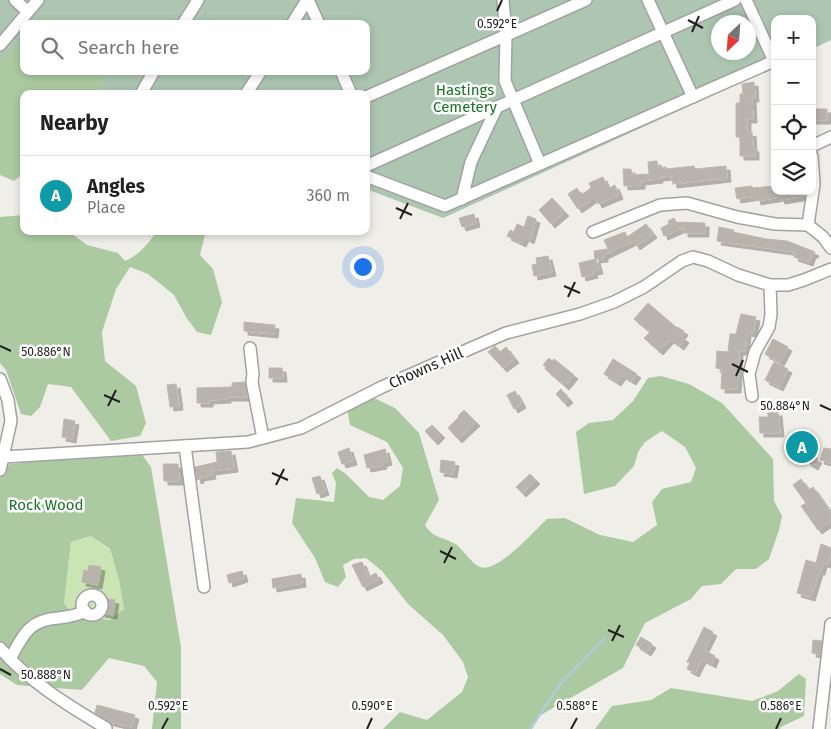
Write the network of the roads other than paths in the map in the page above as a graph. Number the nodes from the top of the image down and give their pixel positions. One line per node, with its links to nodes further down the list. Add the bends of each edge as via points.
1 (15, 0): 10 (street)
2 (38, 0): 10 (street)
3 (198, 0): 12 (street)
4 (503, 0): 17 (street)
5 (586, 0): 17 (street)
6 (648, 0): 16 (street)
7 (735, 0): 16 (street)
8 (746, 0): 26 (street, via 774,61)
9 (311, 1): 13 (street); 14 (street)
10 (28, 11): 11 (street)
11 (21, 20)
12 (186, 20)
13 (295, 20)
14 (318, 20)
15 (20, 21): 18 (street)
16 (664, 32): 26 (street); 27 (street)
17 (506, 35): 25 (street); 27 (street, via 505,81)
18 (0, 45)
19 (152, 75): 22 (street)
20 (258, 75): 23 (street)
21 (343, 75): 24 (street)
22 (143, 90)
23 (249, 90)
24 (350, 90)
25 (370, 95)
26 (694, 97): 32 (street)
27 (514, 100): 28 (street); 32 (street)
28 (497, 107): 31 (street); 35 (street, via 471,162)
29 (831, 137): 30 (street)
30 (816, 144)
31 (370, 164)
32 (540, 164): 35 (street)
33 (370, 178): 35 (street, via 445,206)
34 (812, 195): 36 (street)
35 (462, 199)
36 (808, 224): 37 (street, via 775,224 687,203 660,205); 38 (street)
37 (593, 232)
38 (831, 248)
39 (831, 269): 40 (street, Chowns Hill, via 788,285)
40 (770, 285): 43 (street, via 768,327 755,352 749,374); 44 (street, Chowns Hill, via 693,257 614,302 506,333 382,387 300,428)
41 (250, 348): 44 (street, via 252,382)
42 (0, 378): 46 (street, via 11,421)
43 (752, 396)
44 (263, 438): 45 (street, Chowns Hill)
45 (184, 446): 46 (street, Chowns Hill); 48 (street)
46 (4, 457): 47 (street)
47 (0, 470)
48 (204, 587)
49 (85, 611): 52 (street, via 38,622 26,632)
50 (831, 624): 54 (street)
51 (0, 648): 52 (street)
52 (10, 659): 53 (street, via 36,682)
53 (106, 728)
54 (819, 729)

